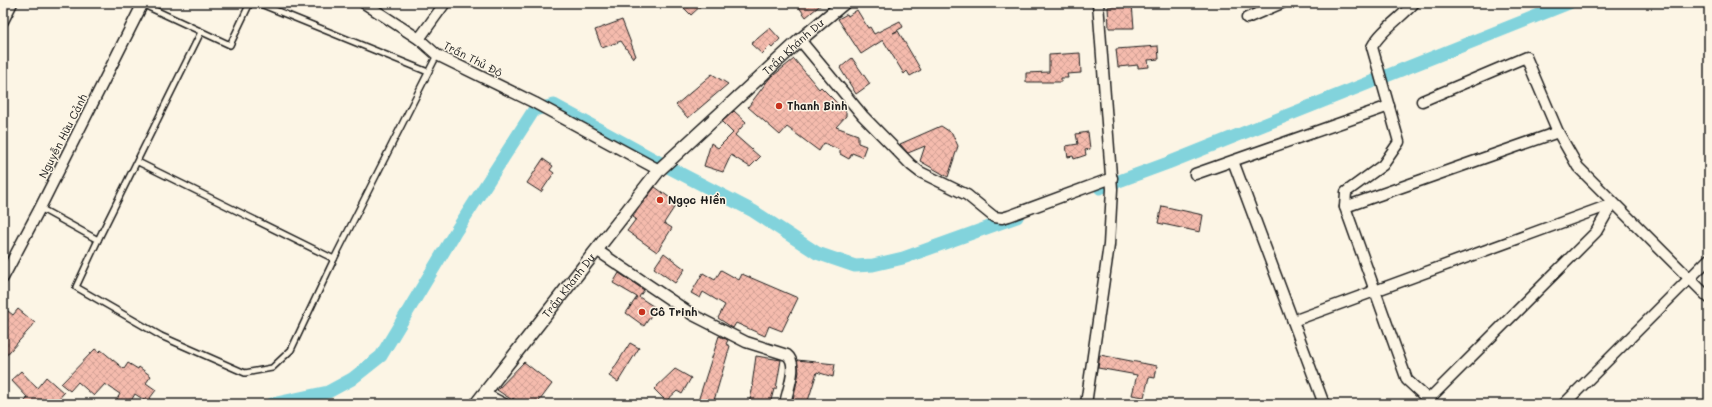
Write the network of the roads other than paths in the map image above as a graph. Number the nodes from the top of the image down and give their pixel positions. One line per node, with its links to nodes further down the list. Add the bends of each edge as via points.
1 (12, 3): 12 (street)
2 (250, 3): 13 (lane, via 230,45)
3 (258, 3): 17 (lane)
4 (364, 3): 14 (street, Trần Thủ Độ)
5 (445, 3): 14 (street)
6 (844, 3): 15 (street, Trần Khánh Dư)
7 (1098, 3): 25 (street)
8 (1282, 3): 11 (street)
9 (1414, 3): 19 (street, via 1404,15 1376,38 1372,47)
10 (143, 4): 13 (lane); 27 (street, Nguyễn Hữu Cảnh)
11 (1247, 18)
12 (3, 21)
13 (201, 32): 22 (lane)
14 (419, 38): 16 (street, Trần Thủ Độ)
15 (800, 40): 23 (street, Trần Khánh Dư); 25 (street, via 863,116 911,165 920,172 967,194 994,217 1002,218)
16 (438, 55): 17 (lane); 23 (street, Trần Thủ Độ)
17 (428, 72): 31 (lane)
18 (1422, 101): 20 (street, via 1526,57)
19 (1389, 106): 21 (street); 28 (street, via 1399,142 1383,165 1346,192)
20 (1558, 132): 26 (street, via 1578,167); 28 (street)
21 (1233, 161): 24 (street); 37 (street)
22 (138, 162): 29 (lane); 31 (lane)
23 (660, 170): 30 (street, Trần Khánh Dư)
24 (1196, 174)
25 (1112, 183): 43 (street, via 1109,245)
26 (1612, 204): 34 (street); 35 (street); 39 (street, via 1596,232)
27 (40, 208): 29 (lane); 33 (street, Nguyễn Hữu Cảnh)
28 (1345, 208): 35 (street)
29 (98, 240): 31 (lane, via 76,287 161,336 245,373 272,368 291,350)
30 (598, 251): 38 (street, Trần Khánh Dư); 42 (street, via 698,318 746,342 791,358 792,366)
31 (334, 259)
32 (1709, 259): 34 (street)
33 (3, 278)
34 (1689, 279): 36 (street); 45 (street)
35 (1375, 290): 37 (street); 39 (street, via 1407,380)
36 (1709, 298)
37 (1293, 321): 44 (street)
38 (485, 394): 40 (street, Trần Khánh Dư); 41 (street)
39 (1430, 402)
40 (476, 404)
41 (504, 404)
42 (785, 404)
43 (1086, 404)
44 (1324, 404)
45 (1564, 404)

